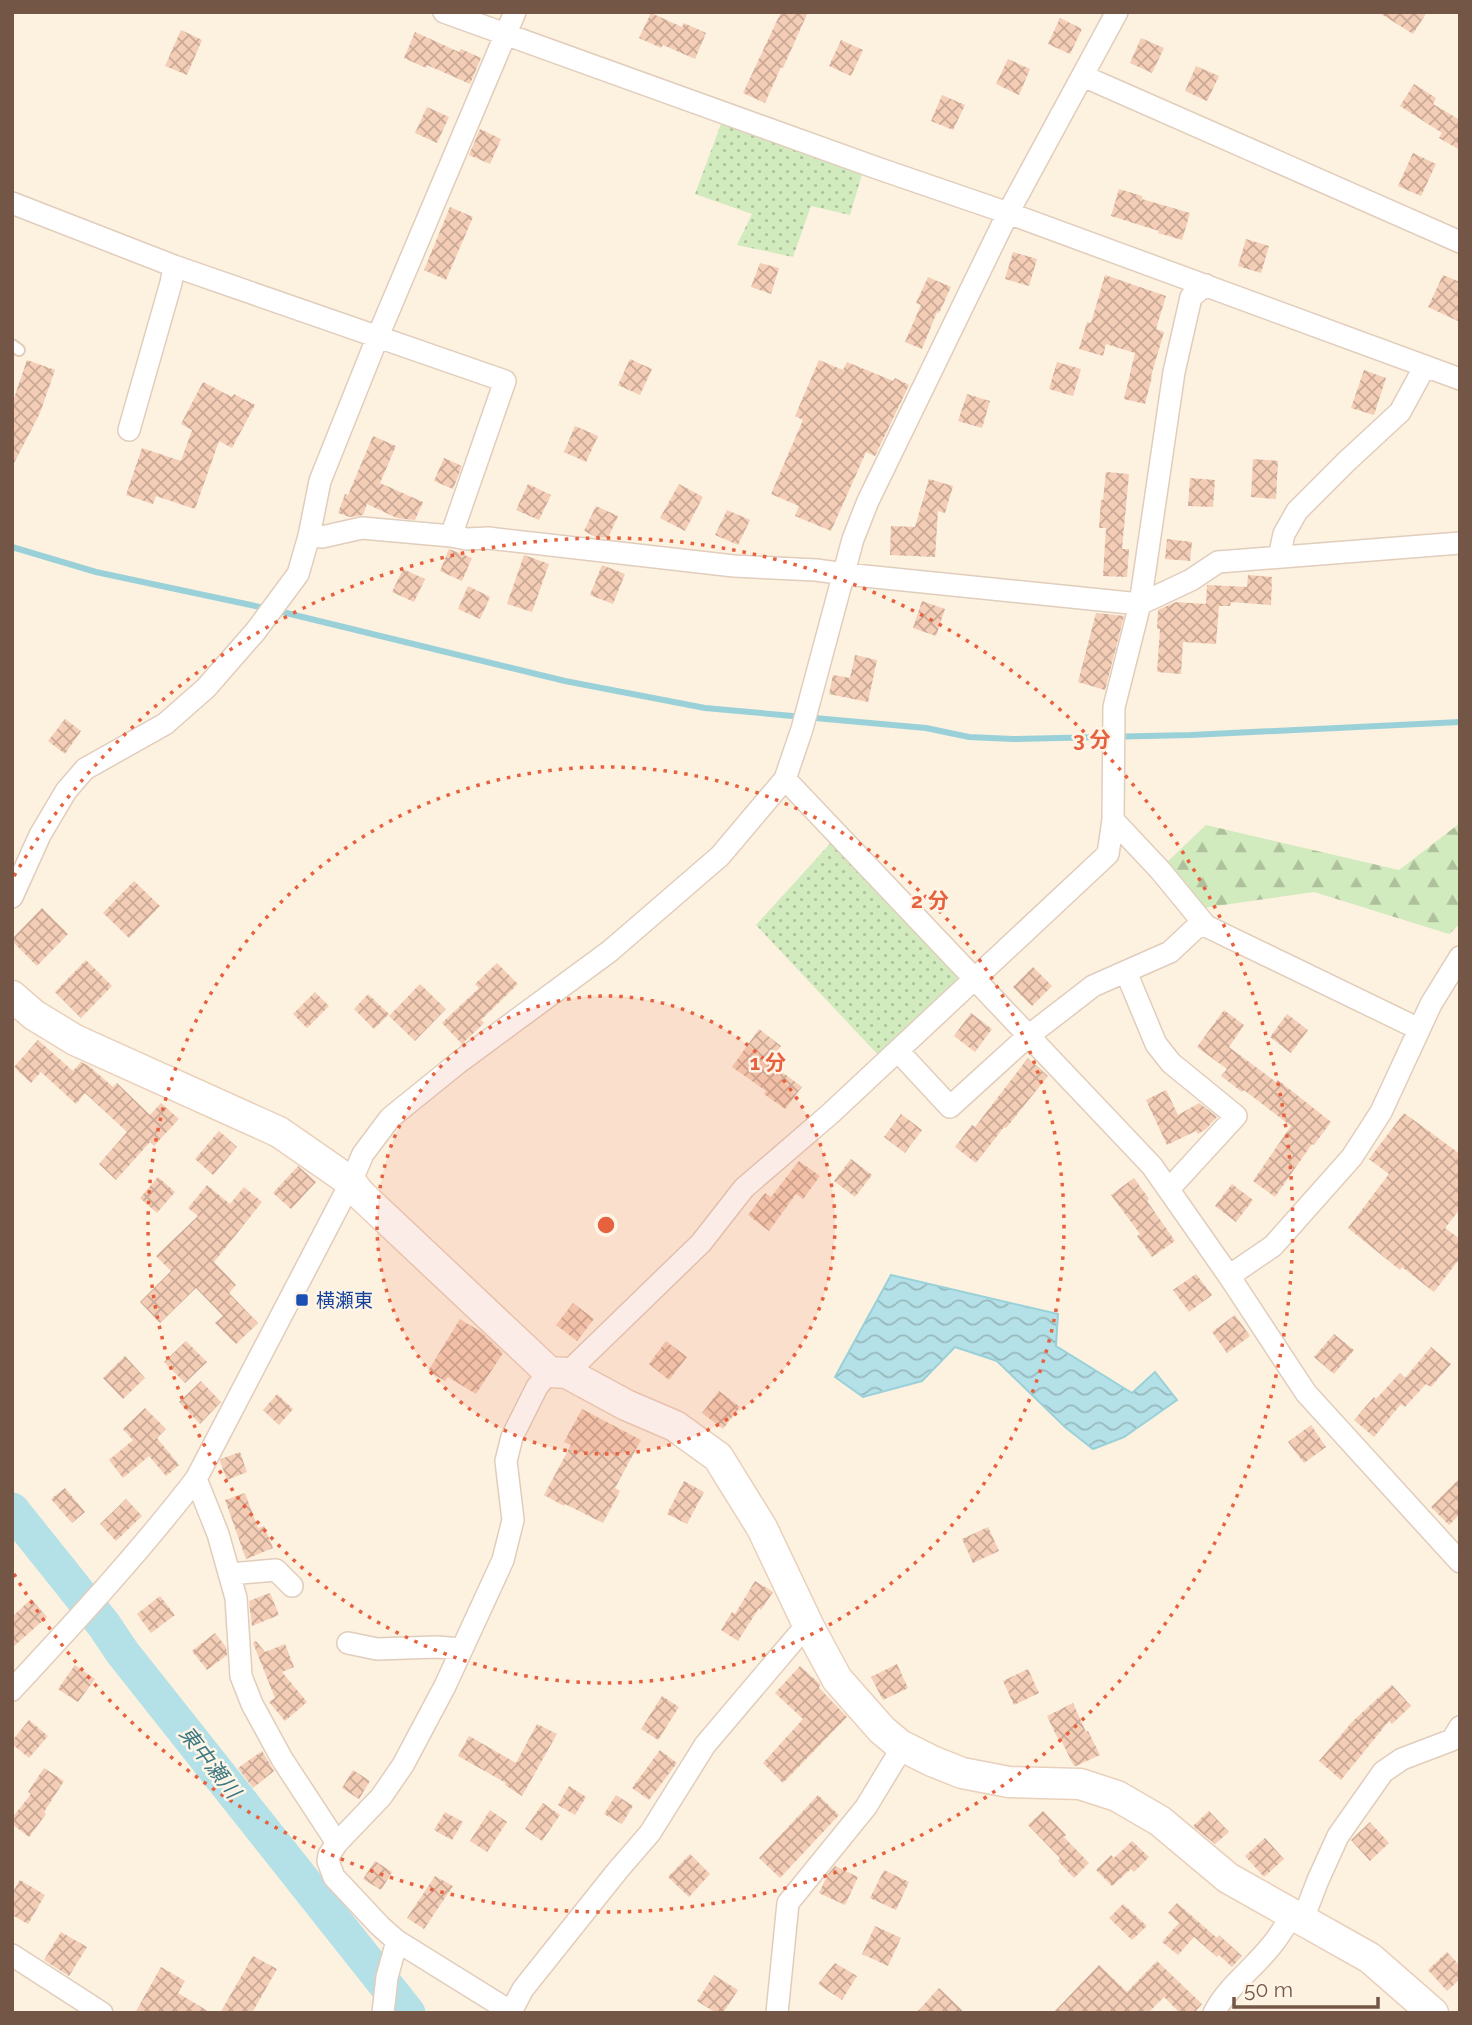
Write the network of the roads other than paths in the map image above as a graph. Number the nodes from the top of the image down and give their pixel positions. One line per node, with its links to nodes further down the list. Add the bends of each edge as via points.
1 (444, 12): 4 (street)
2 (515, 12): 4 (street)
3 (1117, 12): 5 (street)
4 (506, 35): 7 (street); 11 (street)
5 (1083, 76): 7 (street); 8 (street)
6 (12, 203): 9 (street)
7 (1008, 213): 10 (street); 19 (street, via 868,501)
8 (1460, 242)
9 (174, 267): 11 (street); 14 (street)
10 (1206, 285): 12 (street); 20 (street, via 1191,297 1174,372)
11 (378, 336): 15 (street, via 320,481); 16 (street, via 505,381)
12 (1425, 366): 13 (street); 18 (street, via 1400,412 1297,511 1284,534)
13 (1460, 379)
14 (129, 430)
15 (309, 536): 16 (street, via 362,528); 23 (street, via 298,574 206,688 164,724 85,769 66,791)
16 (452, 536): 19 (street)
17 (1460, 543): 18 (street)
18 (1279, 557): 20 (street, via 1218,562)
19 (845, 575): 20 (street); 21 (street)
20 (1140, 604): 22 (street, via 1114,708)
21 (785, 779): 27 (street); 32 (street, via 720,856 630,934 390,1118 363,1154)
22 (1113, 820): 24 (street); 27 (street, via 1108,854)
23 (12, 897)
24 (1202, 922): 26 (street, via 1170,952); 29 (street)
25 (1460, 957): 29 (street)
26 (1126, 972): 30 (street, via 1093,986); 33 (street, via 1156,1044 1171,1063 1236,1116)
27 (974, 979): 30 (street); 31 (street)
28 (12, 996): 32 (street, via 75,1040 279,1132)
29 (1419, 1029): 34 (street, via 1381,1112 1352,1157 1273,1246)
30 (1027, 1037): 31 (street, via 950,1107); 33 (street, via 1146,1159)
31 (898, 1051): 35 (street, via 744,1188 701,1243)
32 (351, 1182): 35 (street); 36 (street)
33 (1169, 1189): 34 (street)
34 (1229, 1276): 37 (street, via 1306,1393)
35 (558, 1373): 40 (street, via 675,1426 718,1457 762,1528); 42 (street, via 537,1387 512,1437 506,1461 513,1520 503,1560)
36 (196, 1479): 38 (street); 43 (street)
37 (1460, 1562)
38 (229, 1574): 39 (street, via 276,1570); 46 (street, via 236,1598 241,1676 251,1704)
39 (292, 1586)
40 (810, 1629): 45 (street, via 838,1679); 51 (street, via 799,1634 705,1745 650,1833 523,1989)
41 (348, 1643): 42 (street, via 377,1649)
42 (462, 1649): 46 (street, via 403,1765 381,1797)
43 (12, 1690)
44 (1460, 1727): 47 (street, via 1452,1740 1402,1759 1383,1772 1338,1836)
45 (903, 1746): 47 (street, via 962,1773 1009,1782 1080,1784 1117,1796 1160,1821 1228,1878); 53 (street, via 866,1807 788,1903)
46 (337, 1843): 48 (street, via 328,1861 334,1877)
47 (1298, 1917): 54 (street, via 1286,1924); 55 (street, via 1370,1958)
48 (397, 1941): 50 (street); 51 (street)
49 (12, 1955): 52 (street)
50 (385, 1994)
51 (512, 2012)
52 (102, 2013)
53 (777, 2013)
54 (1214, 2013)
55 (1433, 2013)

